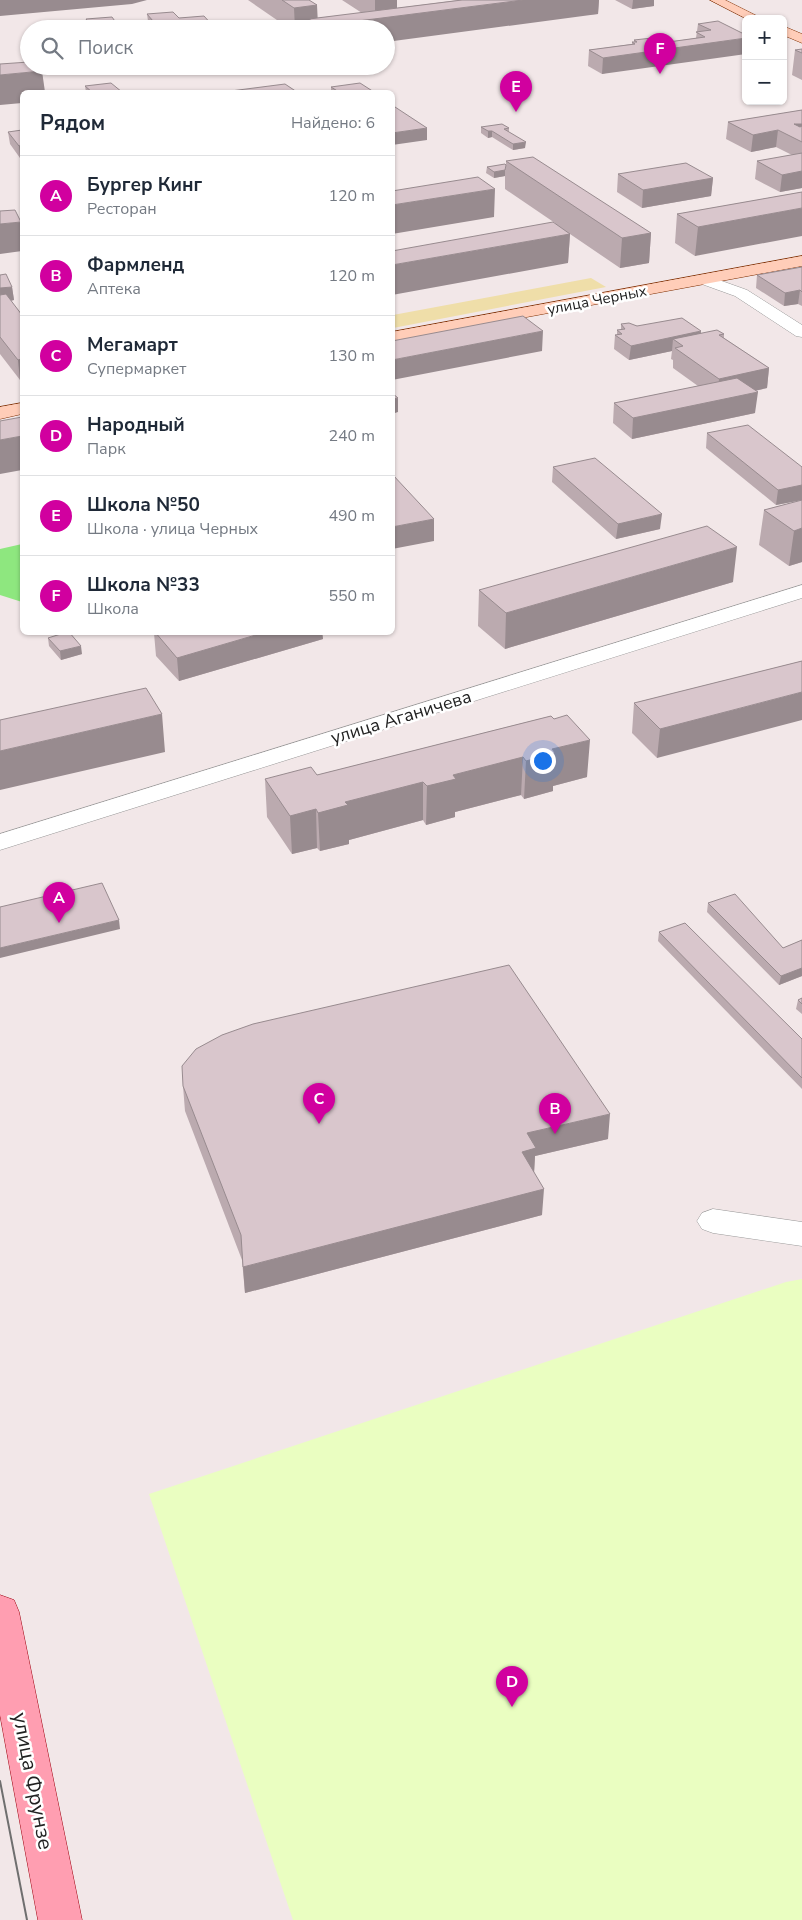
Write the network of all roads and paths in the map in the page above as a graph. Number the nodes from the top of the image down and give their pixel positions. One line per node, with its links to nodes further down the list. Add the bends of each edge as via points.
1 (716, 0): 2 (street)
2 (748, 15)
3 (787, 32): 4 (street)
4 (802, 39)
5 (802, 261): 6 (street, улица Черных)
6 (705, 280): 7 (street, via 741,293); 8 (street, улица Черных)
7 (802, 332)
8 (395, 336)
9 (20, 408): 10 (street)
10 (0, 413)
11 (802, 591): 12 (street, улица Аганичева)
12 (0, 842)
13 (713, 1221): 14 (street)
14 (802, 1234)
15 (0, 1612): 16 (main road, улица Фрунзе)
16 (60, 1920)

